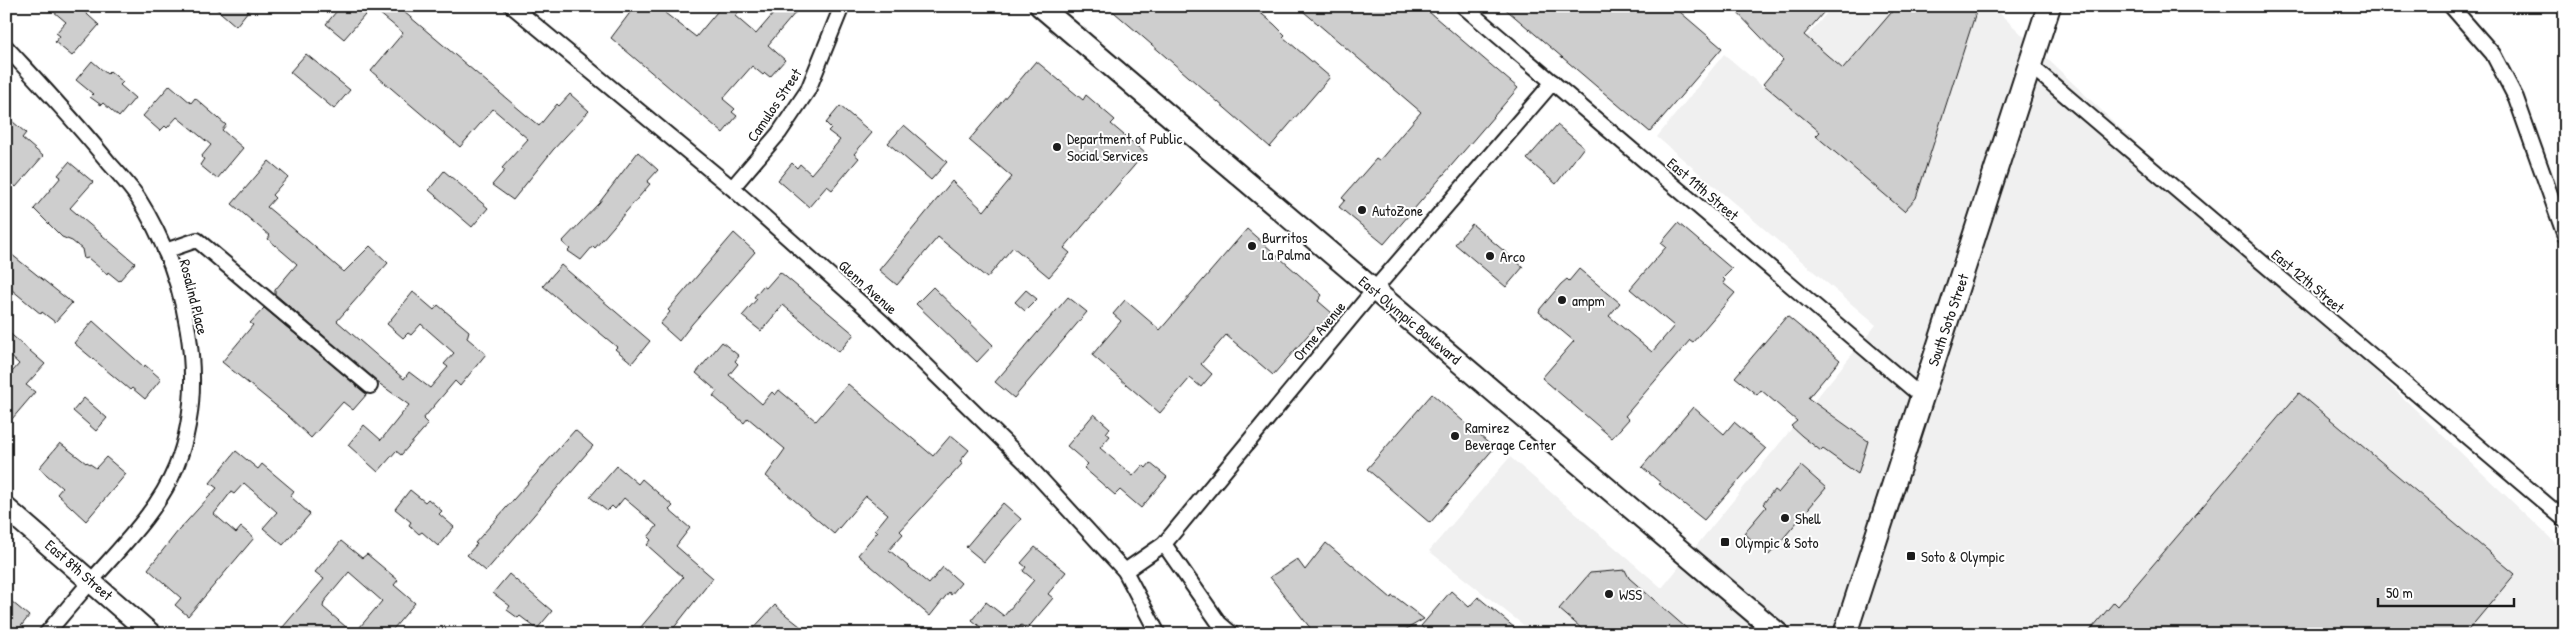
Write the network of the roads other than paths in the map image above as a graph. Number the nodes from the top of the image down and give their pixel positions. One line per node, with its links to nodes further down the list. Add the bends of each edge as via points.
1 (512, 6): 10 (street, Glenn Avenue)
2 (842, 6): 10 (street, Camulos Street, via 808,90 778,133)
3 (1040, 6): 13 (main road, East Olympic Boulevard)
4 (1463, 6): 9 (street, East 11th Street)
5 (2451, 6): 11 (street, via 2494,54 2516,98)
6 (2047, 7): 8 (main road, South Soto Street)
7 (6, 47): 12 (street, Rosalind Place, via 90,139 138,198)
8 (2031, 66): 15 (main road, South Soto Street); 17 (street, East 12th Street)
9 (1553, 82): 13 (street, Orme Avenue); 15 (street, East 11th Street)
10 (732, 188): 19 (street, Glenn Avenue, via 883,323 1025,462)
11 (2565, 236)
12 (165, 251): 14 (street, via 197,240); 20 (street, Rosalind Place, via 180,296 190,350 192,395 187,433 176,468 154,506)
13 (1374, 290): 18 (street, Orme Avenue); 25 (main road, East Olympic Boulevard)
14 (370, 386)
15 (1922, 397): 26 (main road, South Soto Street)
16 (6, 508): 20 (main road, East 8th Street)
17 (2565, 520)
18 (1164, 544): 19 (street, Orme Avenue); 24 (street, via 1219,623)
19 (1125, 571): 23 (street, Glenn Avenue)
20 (91, 581): 21 (street, Rosalind Place); 22 (main road, East 8th Street)
21 (46, 634)
22 (151, 634)
23 (1158, 634)
24 (1232, 634)
25 (1779, 634)
26 (1845, 634)

